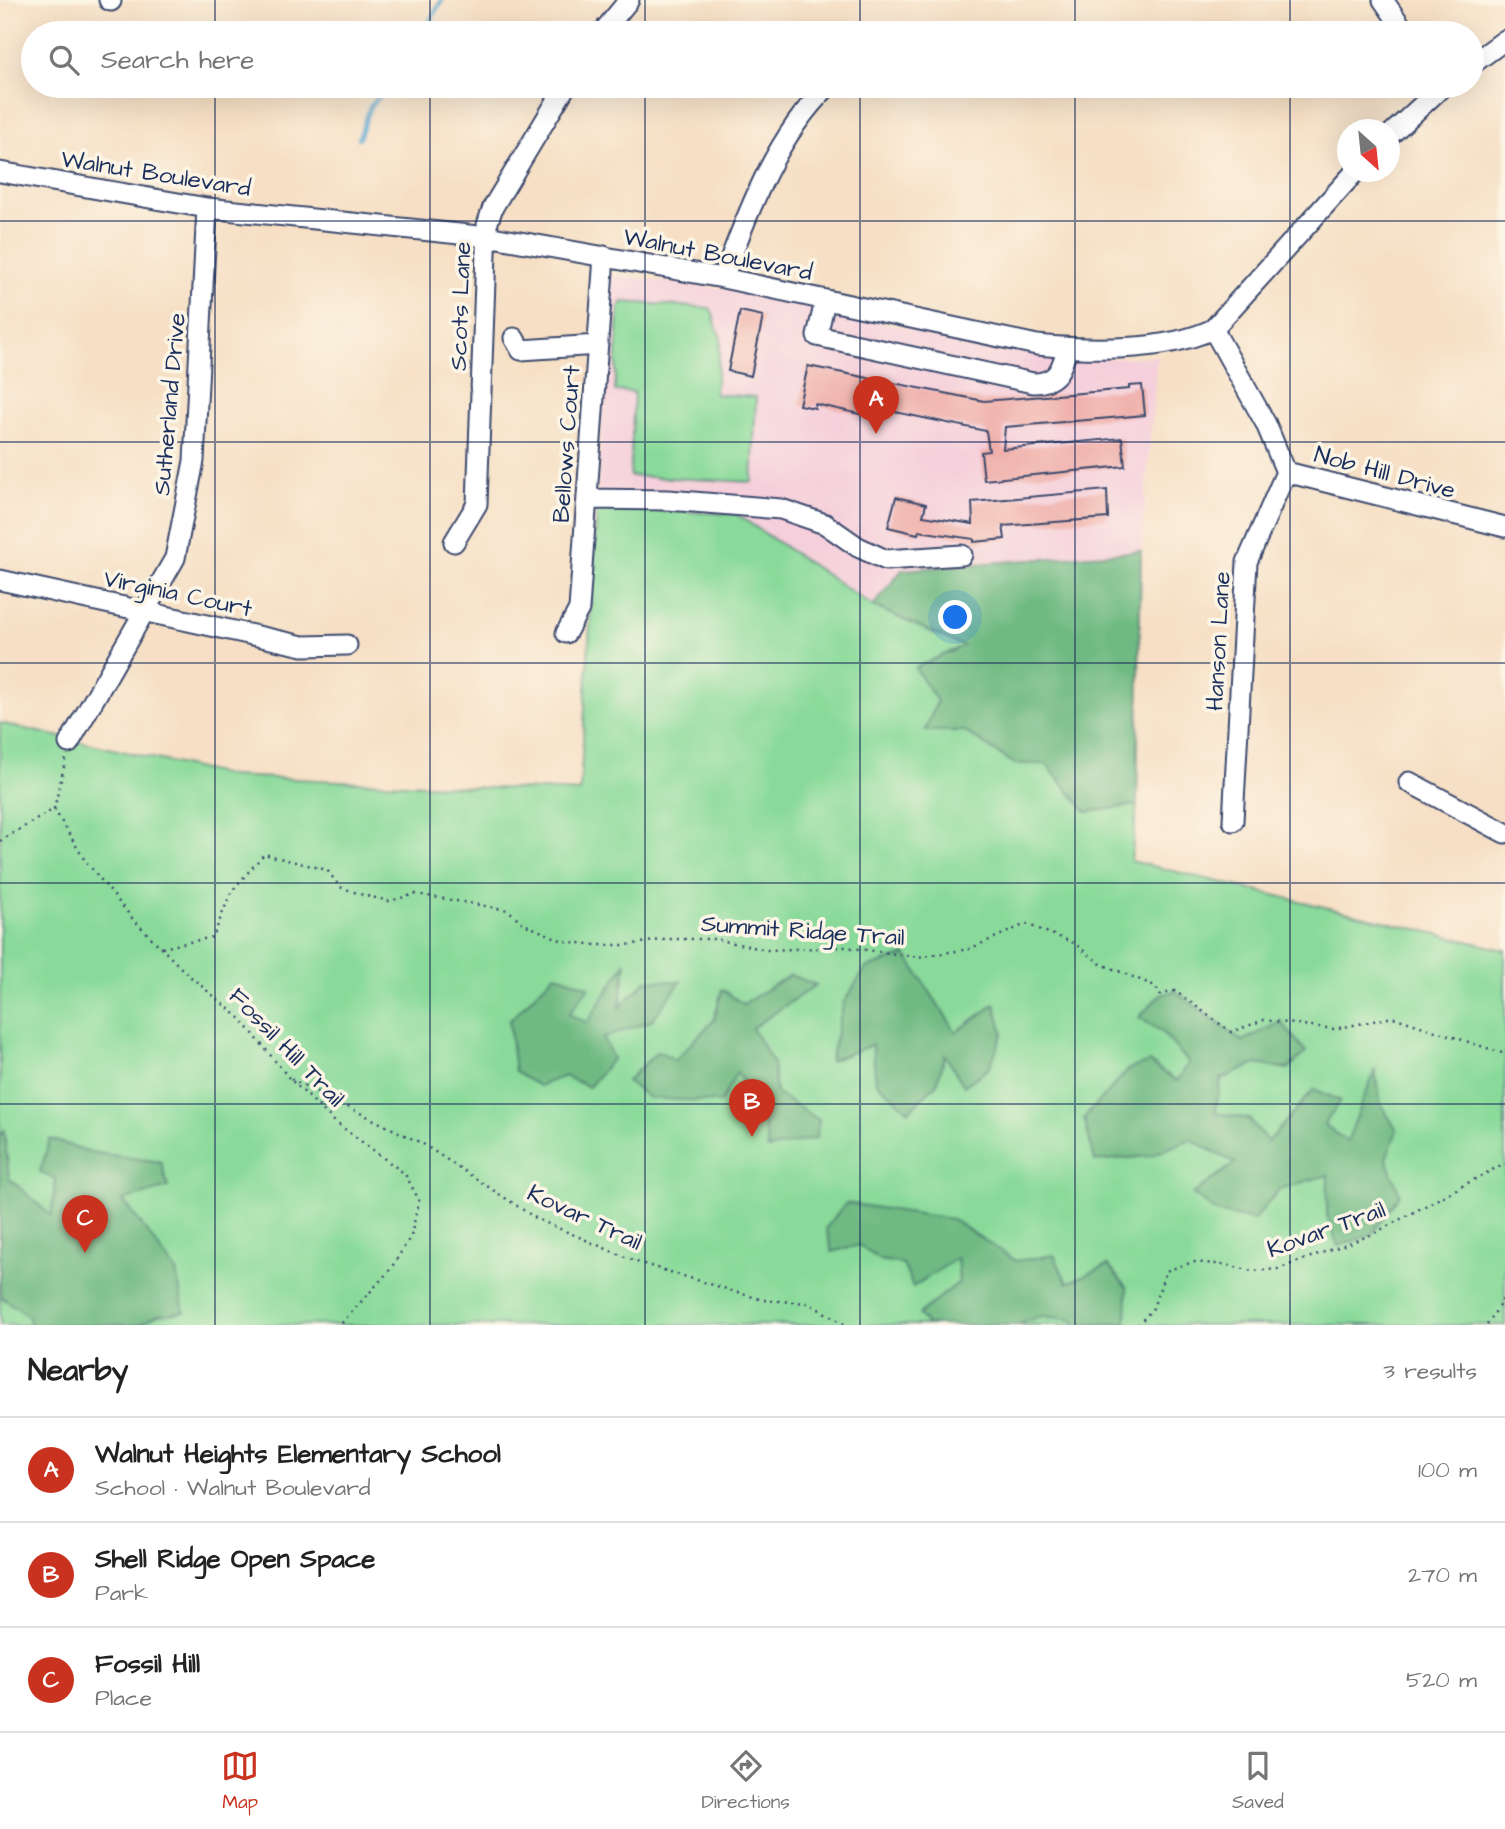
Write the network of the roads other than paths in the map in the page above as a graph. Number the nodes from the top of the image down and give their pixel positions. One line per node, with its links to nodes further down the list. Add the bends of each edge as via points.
1 (629, 0): 3 (street)
2 (1383, 0): 4 (street)
3 (612, 21)
4 (1398, 21)
5 (1505, 40): 6 (street)
6 (1484, 55)
7 (559, 98): 14 (street, Scots Lane, via 493,207)
8 (816, 98): 16 (street, via 757,190)
9 (1430, 98): 10 (street)
10 (1400, 126)
11 (0, 172): 13 (street, Walnut Boulevard)
12 (1346, 182): 18 (street)
13 (207, 208): 14 (street, Walnut Boulevard); 28 (street, Sutherland Drive, via 194,460 175,558)
14 (487, 236): 15 (street, Walnut Boulevard); 25 (street, Scots Lane, via 477,504)
15 (604, 256): 16 (street, Walnut Boulevard); 20 (street, Bellows Court)
16 (723, 278): 17 (street, Walnut Boulevard)
17 (825, 301): 21 (street, Walnut Boulevard); 21 (street, via 817,336 1033,383 1056,376)
18 (1213, 330): 21 (street, Walnut Boulevard, via 1173,342); 22 (street, Nob Hill Drive, via 1266,424)
19 (514, 338): 20 (street, via 521,350)
20 (597, 345): 23 (street, Bellows Court)
21 (1067, 348)
22 (1286, 472): 24 (street, Nob Hill Drive); 33 (street, Hanson Lane, via 1247,562)
23 (587, 499): 26 (street, via 781,509 825,524 886,560); 29 (street, Bellows Court, via 579,610)
24 (1505, 527)
25 (454, 542)
26 (962, 555)
27 (0, 580): 28 (street, Virginia Court)
28 (145, 611): 30 (street, Virginia Court, via 303,646); 31 (street, Sutherland Drive)
29 (566, 633)
30 (347, 645)
31 (69, 743)
32 (1409, 782): 34 (street)
33 (1233, 821)
34 (1505, 833)

